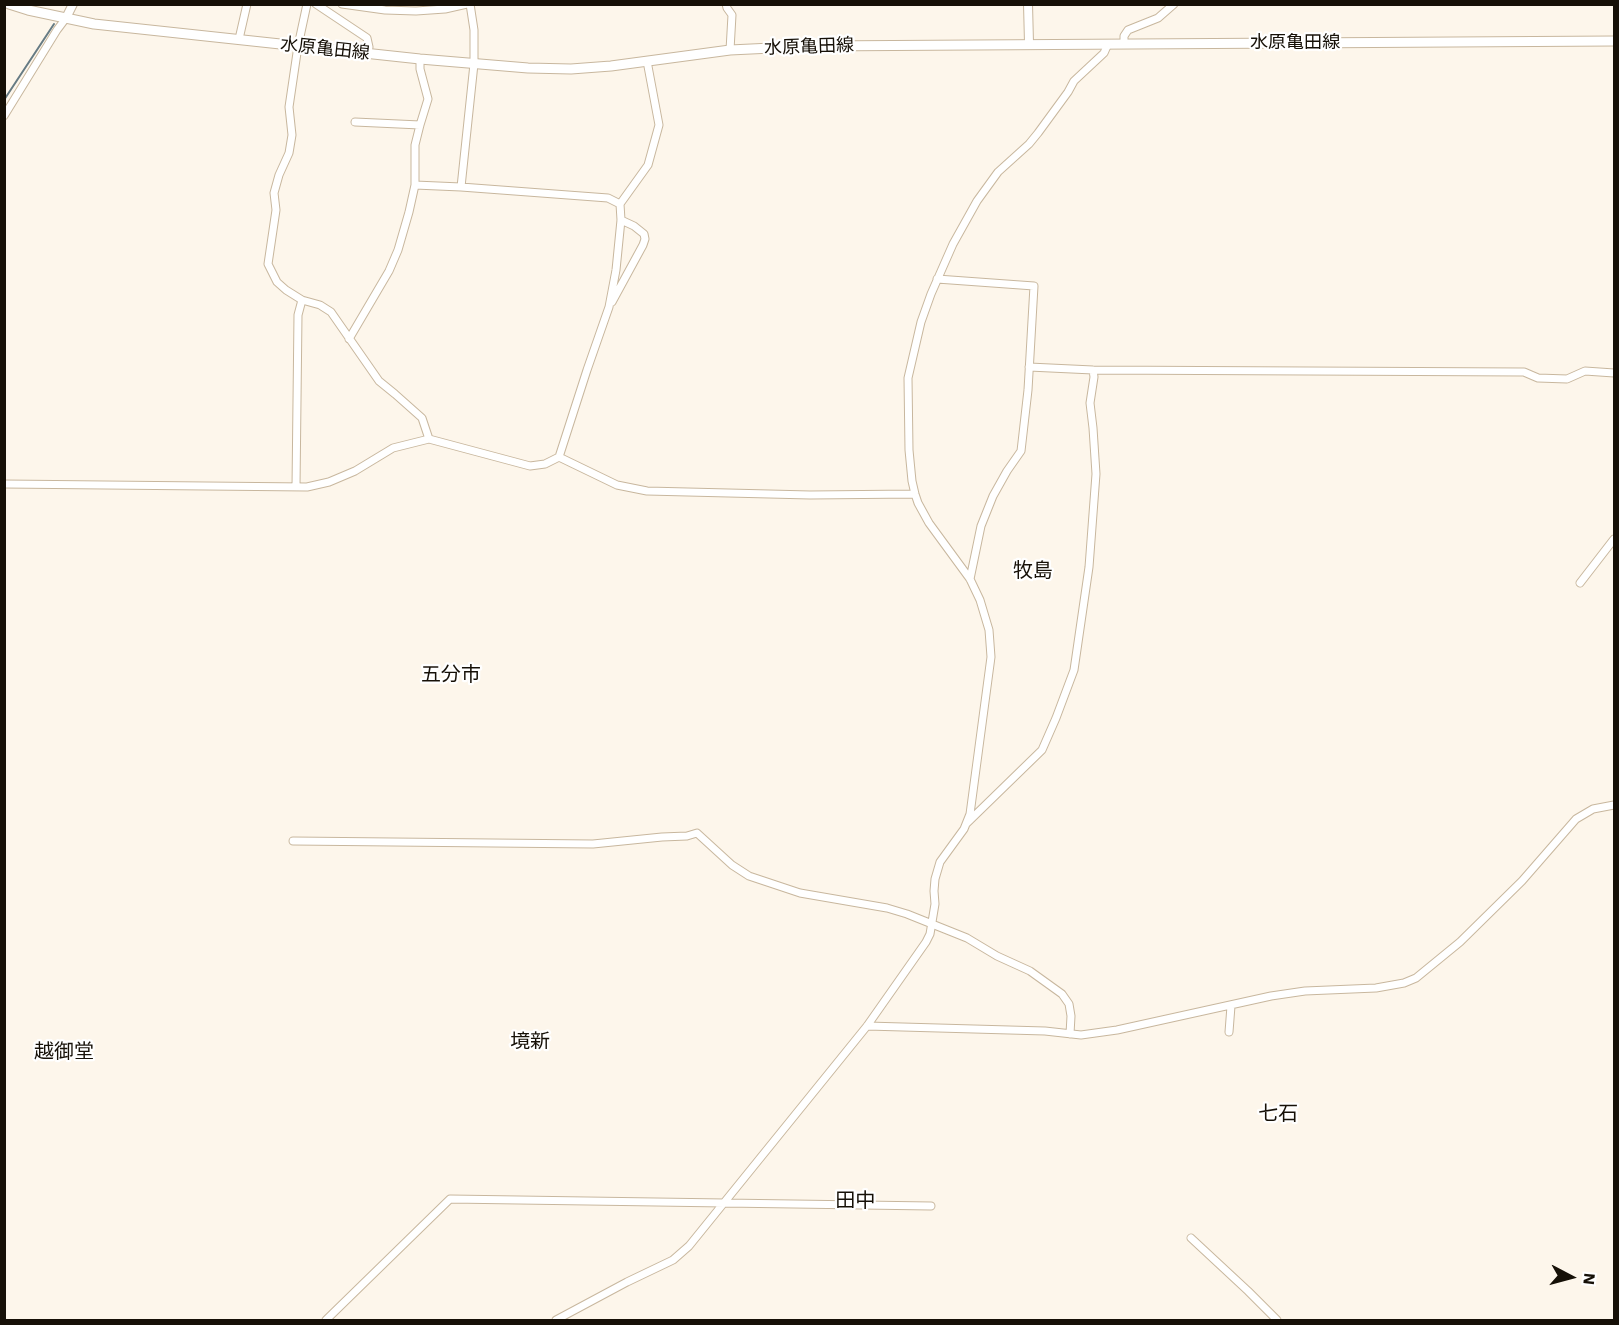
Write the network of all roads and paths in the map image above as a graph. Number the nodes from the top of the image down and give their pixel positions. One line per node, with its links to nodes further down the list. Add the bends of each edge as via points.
1 (9, 4): 11 (main road, 水原亀田線)
2 (73, 4): 11 (street)
3 (247, 4): 12 (street)
4 (306, 4): 17 (street)
5 (316, 4): 19 (street, via 367,38)
6 (468, 4): 10 (street, via 416,11); 22 (street, via 474,30)
7 (726, 4): 18 (street, via 732,15)
8 (1029, 4): 14 (street)
9 (1174, 4): 16 (street, via 1158,18 1128,30)
10 (347, 5)
11 (66, 18): 12 (main road, 水原亀田線); 23 (street)
12 (239, 39): 17 (main road, 水原亀田線)
13 (1614, 41): 16 (main road, 水原亀田線)
14 (1029, 43): 15 (main road, 水原亀田線); 18 (main road, 水原亀田線)
15 (1108, 44): 16 (main road, 水原亀田線); 30 (street, via 1104,53 1074,81 1029,144 998,172 977,201)
16 (1124, 44)
17 (298, 46): 19 (main road, 水原亀田線); 31 (street, via 289,107 292,135 274,193 276,210 268,264 277,282)
18 (730, 50): 21 (main road, 水原亀田線)
19 (368, 53): 20 (main road, 水原亀田線)
20 (420, 59): 22 (main road, 水原亀田線); 25 (street, via 428,99)
21 (647, 61): 22 (main road, 水原亀田線, via 571,69); 28 (street, via 659,125 648,165)
22 (474, 64): 27 (street)
23 (4, 116)
24 (355, 122): 25 (street)
25 (420, 125): 26 (street)
26 (415, 185): 27 (street); 33 (street, via 389,271)
27 (461, 187): 28 (street, via 608,198)
28 (620, 204): 29 (street)
29 (621, 220): 32 (street); 32 (street, via 634,226 645,239)
30 (937, 279): 34 (street, via 1034,286); 42 (street, via 921,322 908,378 909,450)
31 (302, 300): 33 (street, via 331,312); 40 (street, via 298,315)
32 (609, 307): 38 (street)
33 (349, 339): 37 (street, via 379,381 422,418)
34 (1029, 367): 35 (street); 44 (street, via 1021,450 993,496 981,526)
35 (1093, 370): 36 (street, via 1524,372 1538,378 1567,379 1585,371); 47 (street, via 1089,403 1096,474 1089,567 1074,670 1042,750)
36 (1614, 373)
37 (429, 439): 38 (street, via 530,466); 40 (street, via 393,448 329,482)
38 (559, 457): 42 (street, via 625,488 647,491)
39 (7, 484): 40 (street); 41 (street)
40 (296, 487)
41 (4, 492)
42 (915, 494): 44 (street, via 929,523)
43 (1614, 539): 45 (street)
44 (970, 579): 47 (street, via 989,630 990,657)
45 (1580, 583)
46 (1614, 805): 50 (street, via 1593,809 1576,819 1522,881 1460,942 1416,978 1404,984 1271,996)
47 (966, 825): 49 (street, via 940,862 935,879)
48 (293, 841): 49 (street, via 593,844 697,833 749,876 800,893 887,908)
49 (933, 923): 51 (street, via 926,942); 53 (street, via 1030,971 1062,994 1069,1004)
50 (1231, 1005): 52 (street); 53 (street, via 1117,1030)
51 (867, 1026): 53 (street); 54 (street)
52 (1229, 1032)
53 (1070, 1034)
54 (725, 1203): 55 (street); 57 (street, via 450,1199); 58 (street, via 673,1260)
55 (931, 1206)
56 (1191, 1238): 59 (street)
57 (326, 1320)
58 (556, 1320)
59 (1277, 1320)

